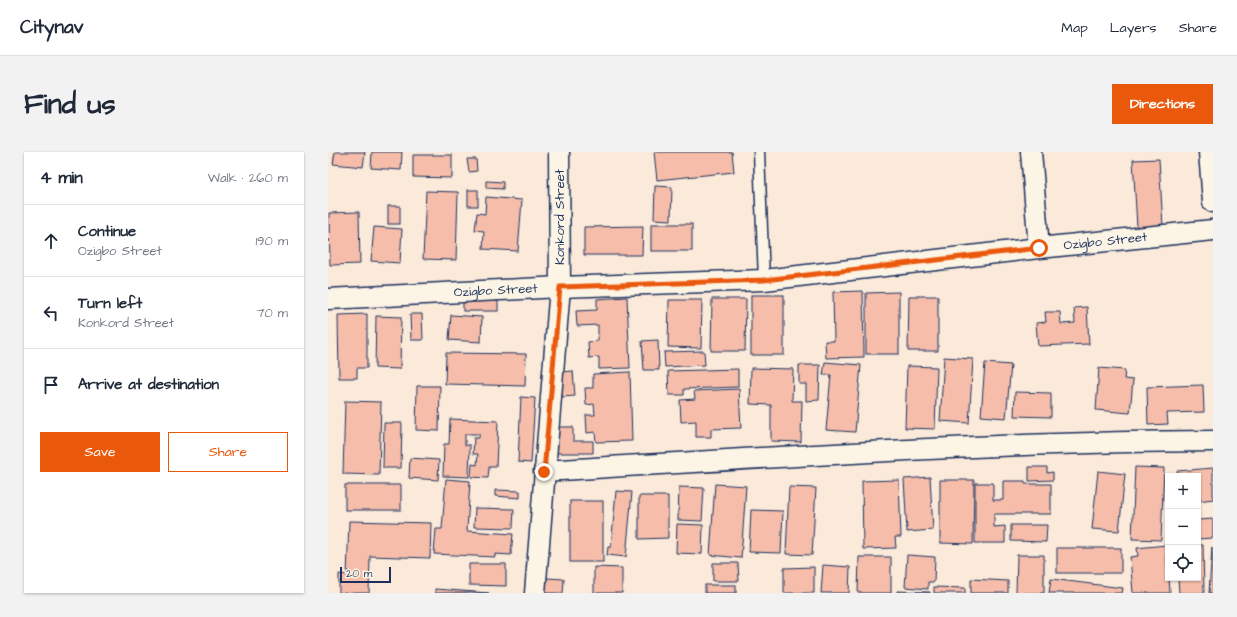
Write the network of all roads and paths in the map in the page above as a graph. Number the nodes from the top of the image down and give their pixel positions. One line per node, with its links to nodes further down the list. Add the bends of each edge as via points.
1 (559, 152): 9 (street, Konkord Street)
2 (759, 152): 8 (lane)
3 (1031, 152): 7 (street)
4 (1209, 152): 5 (street)
5 (1213, 202)
6 (1213, 230): 7 (street, Ozigbo Street)
7 (1039, 248): 8 (street, Ozigbo Street)
8 (764, 280): 9 (street, Ozigbo Street)
9 (560, 287): 10 (street, Ozigbo Street); 12 (street, Konkord Street)
10 (328, 299)
11 (1213, 440): 12 (street, via 1126,441 861,453)
12 (544, 472): 13 (street, Konkord Street)
13 (535, 593)

